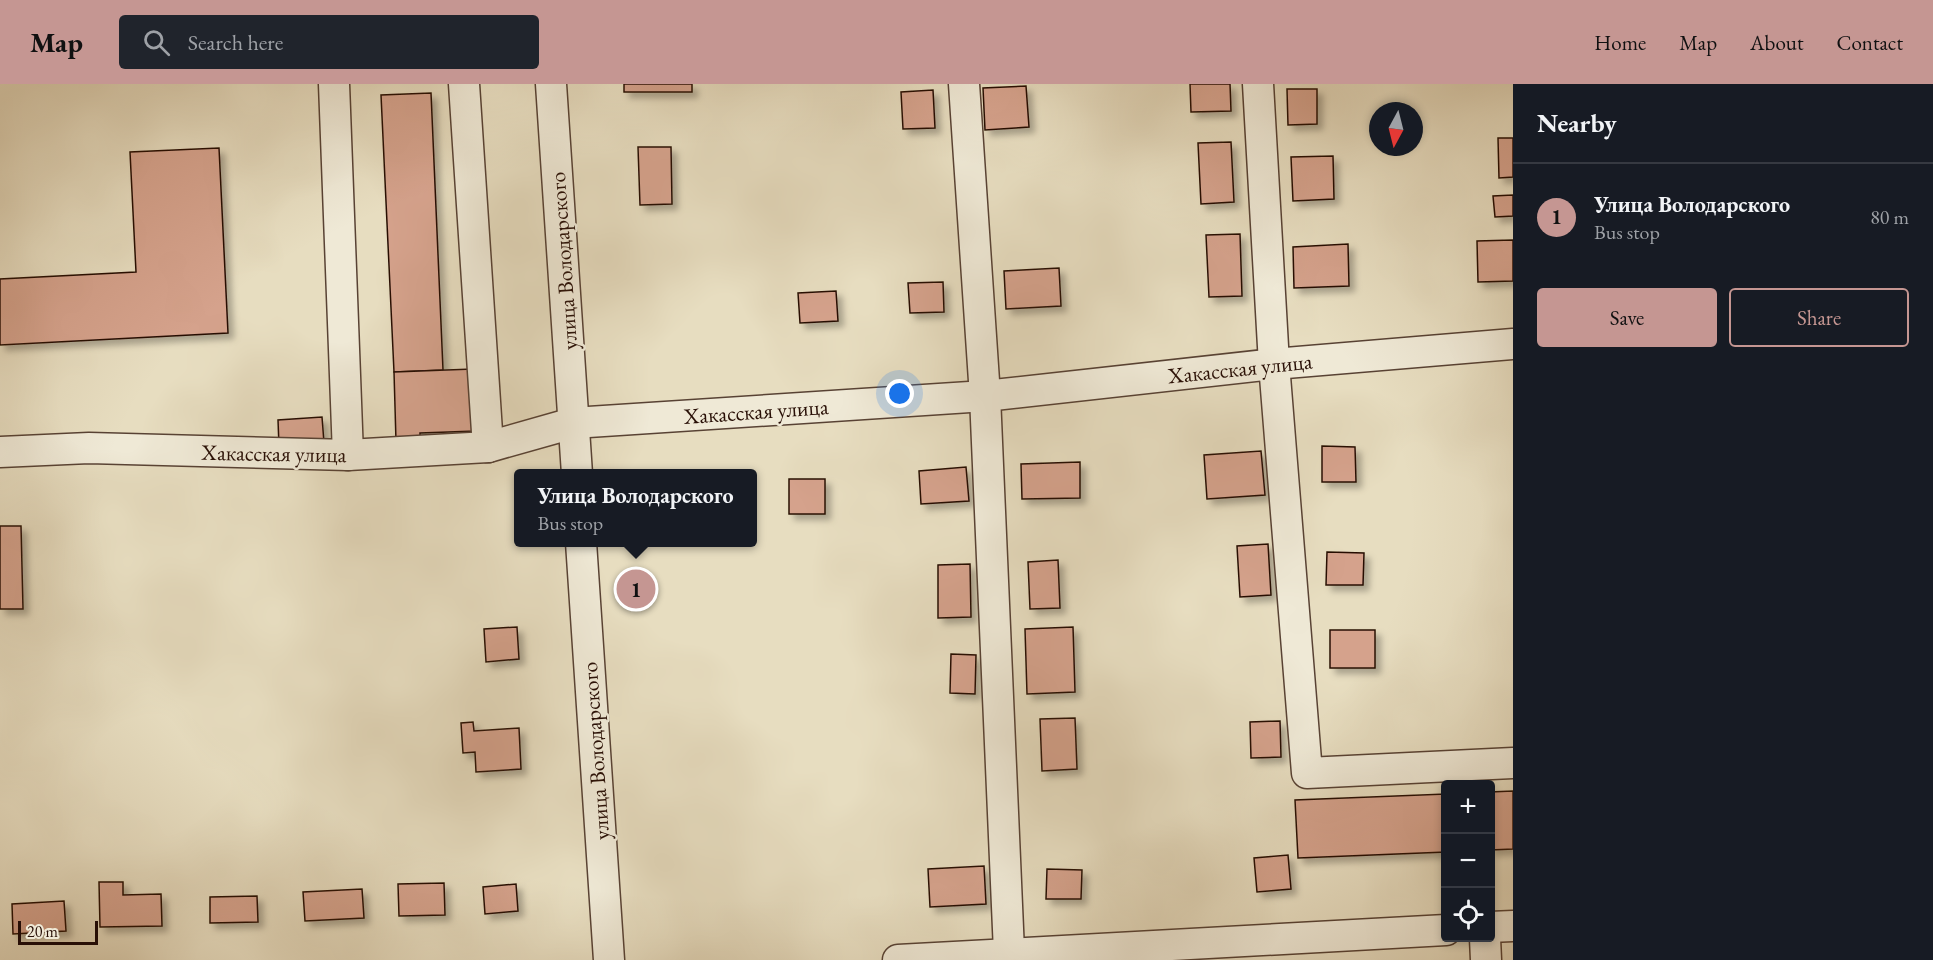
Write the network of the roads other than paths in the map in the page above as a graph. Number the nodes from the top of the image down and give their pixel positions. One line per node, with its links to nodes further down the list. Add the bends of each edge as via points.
1 (334, 84): 12 (street)
2 (464, 84): 10 (street)
3 (551, 84): 9 (street, улица Володарского)
4 (964, 84): 8 (street)
5 (1258, 84): 7 (street)
6 (1513, 344): 7 (street, Хакасская улица)
7 (1274, 364): 8 (street, Хакасская улица); 15 (street, via 1307,773)
8 (985, 396): 9 (street, Хакасская улица); 20 (street)
9 (573, 423): 10 (street, Хакасская улица); 13 (street, улица Володарского)
10 (488, 447): 12 (street, Хакасская улица)
11 (0, 452): 12 (street, Хакасская улица, via 89,448)
12 (348, 455)
13 (577, 469)
14 (581, 547): 21 (street, улица Володарского)
15 (1513, 763)
16 (1513, 926): 17 (street)
17 (1495, 927)
18 (1441, 930): 20 (street)
19 (1485, 942): 23 (street)
20 (1010, 952): 22 (street)
21 (609, 960)
22 (898, 960)
23 (1486, 960)

